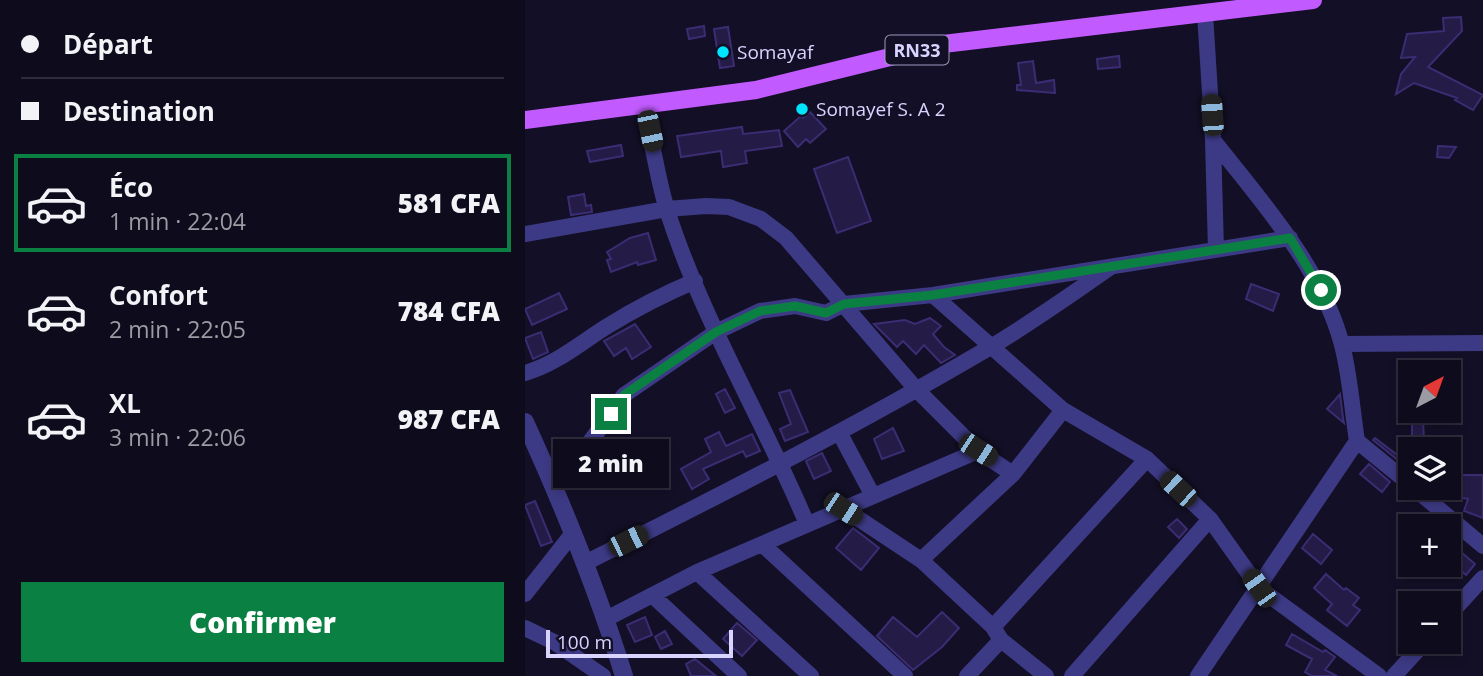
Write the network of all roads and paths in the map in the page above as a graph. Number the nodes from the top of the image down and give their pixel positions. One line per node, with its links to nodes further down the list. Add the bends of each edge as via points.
1 (1313, 0): 2 (main road, RN33)
2 (1205, 14): 3 (main road, RN33, via 943,44 756,90); 5 (street)
3 (644, 106): 4 (main road, RN33); 6 (street)
4 (525, 120)
5 (1213, 140): 8 (street); 9 (street)
6 (667, 209): 7 (street); 11 (street); 13 (street, via 729,208 761,219 786,238)
7 (525, 234)
8 (1290, 238): 9 (street); 16 (street, via 1321,290)
9 (1216, 250): 10 (street)
10 (1116, 264): 12 (street); 17 (street)
11 (695, 281): 14 (street); 18 (street, via 628,314 545,367)
12 (933, 295): 13 (street); 17 (street)
13 (844, 304): 14 (street, via 826,313 795,306 760,311); 19 (street)
14 (716, 332): 26 (street); 29 (street, via 624,395)
15 (1483, 343): 16 (street)
16 (1342, 344): 23 (street)
17 (990, 348): 19 (street); 20 (street)
18 (525, 373)
19 (916, 389): 22 (street); 24 (street)
20 (1063, 410): 25 (street); 27 (street)
21 (525, 422): 29 (street)
22 (839, 432): 26 (street); 30 (street)
23 (1357, 441): 28 (street); 42 (street)
24 (978, 450): 27 (street); 30 (street)
25 (1147, 459): 33 (street); 48 (street)
26 (781, 463): 34 (street); 39 (street)
27 (1013, 474): 38 (street)
28 (1398, 475)
29 (556, 489): 35 (street)
30 (873, 496): 32 (street)
31 (1428, 500): 37 (street)
32 (843, 509): 34 (street); 38 (street)
33 (1210, 519): 42 (street); 57 (street)
34 (807, 524): 36 (street)
35 (573, 533): 39 (street); 43 (street)
36 (762, 544): 40 (street); 54 (street)
37 (1483, 546)
38 (921, 559): 48 (street)
39 (585, 563): 46 (street)
40 (697, 572): 44 (street); 53 (street)
41 (1483, 578): 45 (street)
42 (1259, 588): 58 (street); 59 (street)
43 (525, 594)
44 (653, 596): 46 (street); 52 (street)
45 (1461, 602)
46 (606, 619): 51 (street)
47 (525, 628): 50 (street)
48 (997, 633): 55 (street); 56 (street)
49 (1414, 654): 60 (street)
50 (603, 676)
51 (624, 676)
52 (739, 676)
53 (811, 676)
54 (905, 676)
55 (967, 676)
56 (1046, 676)
57 (1072, 676)
58 (1198, 676)
59 (1378, 676)
60 (1394, 676)

